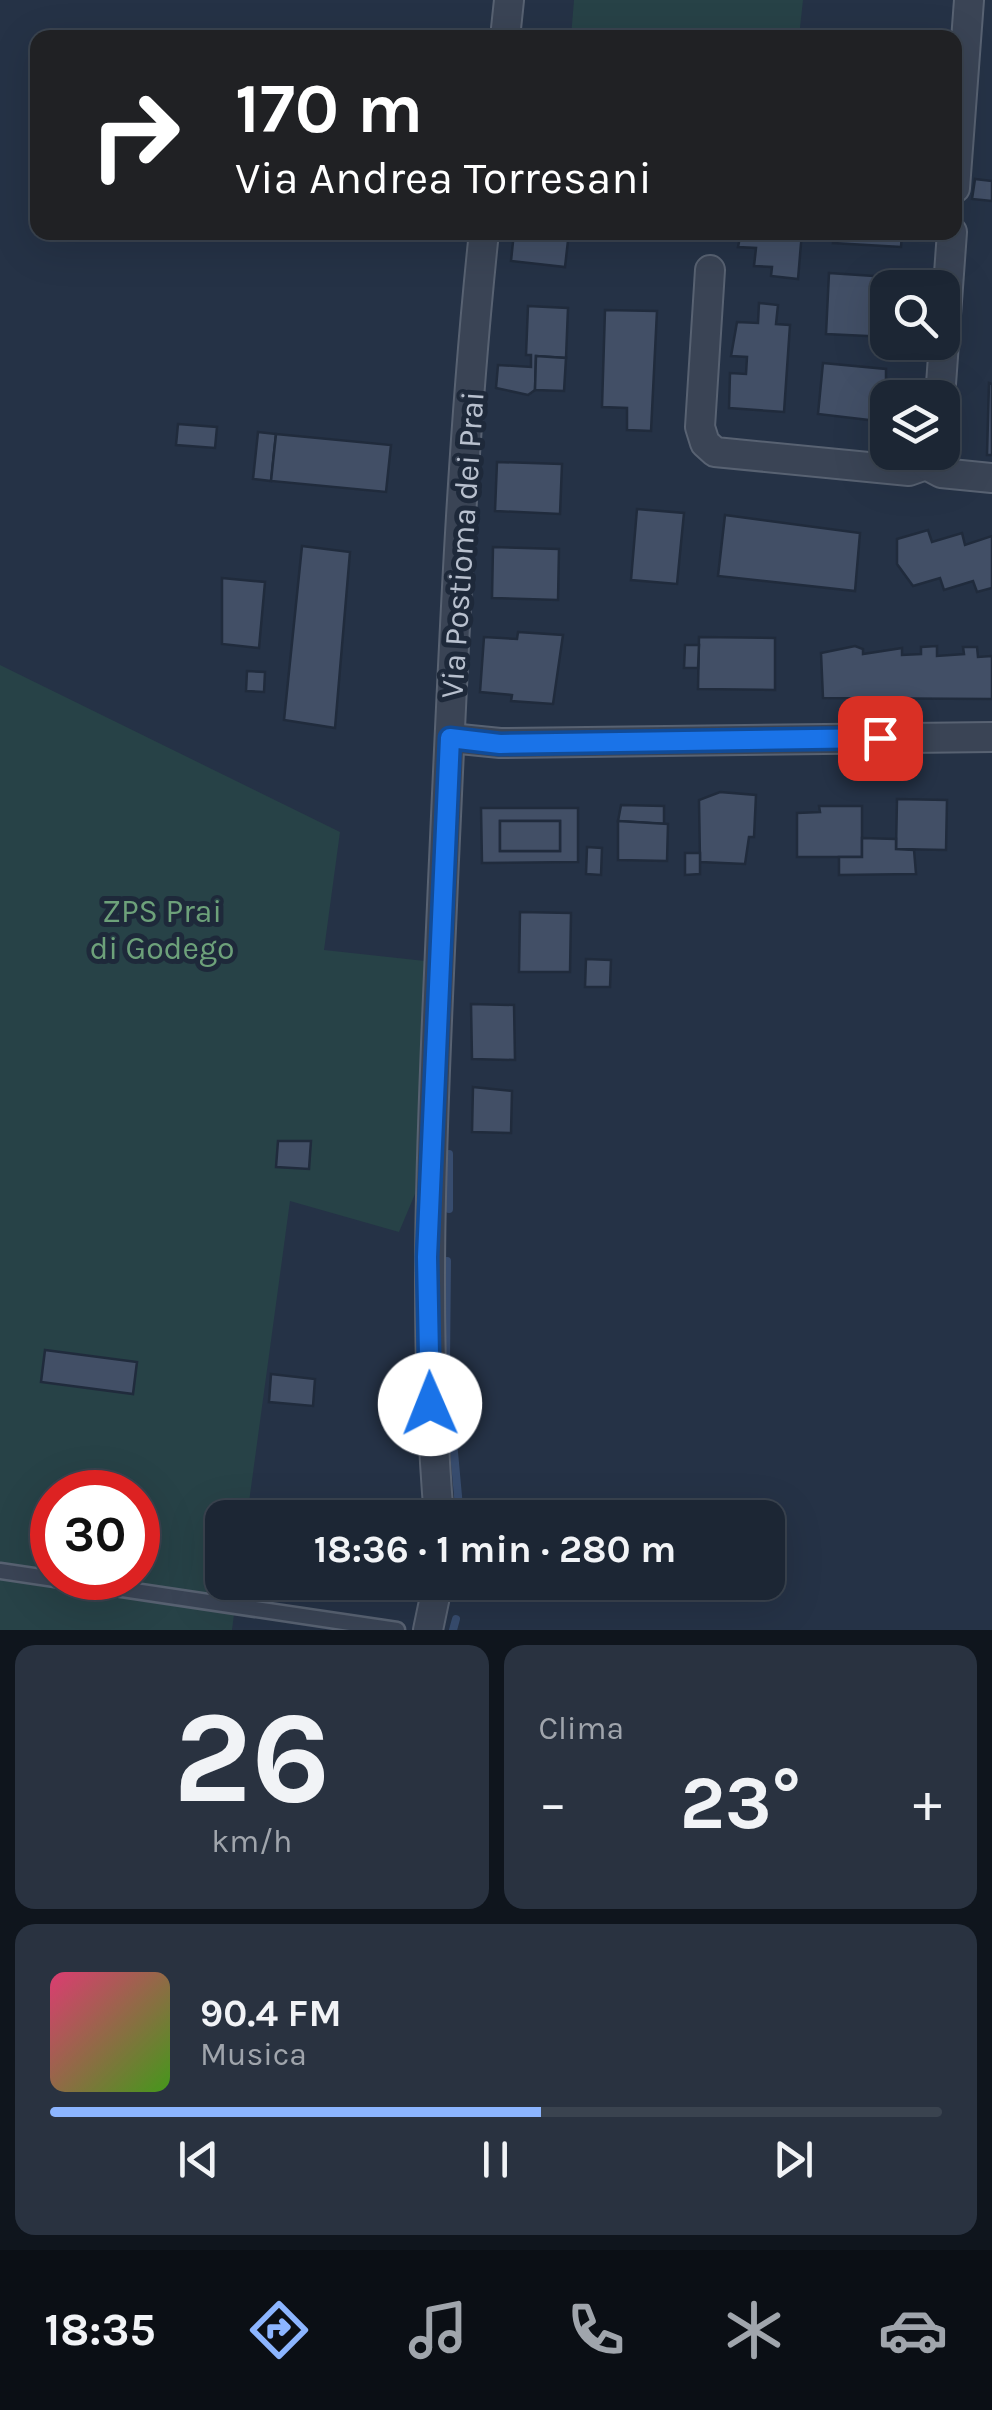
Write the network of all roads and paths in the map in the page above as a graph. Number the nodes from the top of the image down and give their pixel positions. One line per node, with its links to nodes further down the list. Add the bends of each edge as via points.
1 (508, 0): 3 (street)
2 (968, 0): 4 (street)
3 (505, 30)
4 (962, 87)
5 (483, 240): 13 (street, Via Postioma dei Prai)
6 (951, 240): 8 (street)
7 (710, 270): 9 (street, via 700,427 706,443 715,452)
8 (941, 380)
9 (870, 467)
10 (937, 470): 11 (street)
11 (992, 478)
12 (992, 737): 13 (street, via 508,744)
13 (450, 738): 14 (street, Via Postioma dei Prai, via 427,1257)
14 (438, 1500)
15 (0, 1572): 17 (lane)
16 (434, 1600): 18 (street)
17 (397, 1630)
18 (428, 1630)

